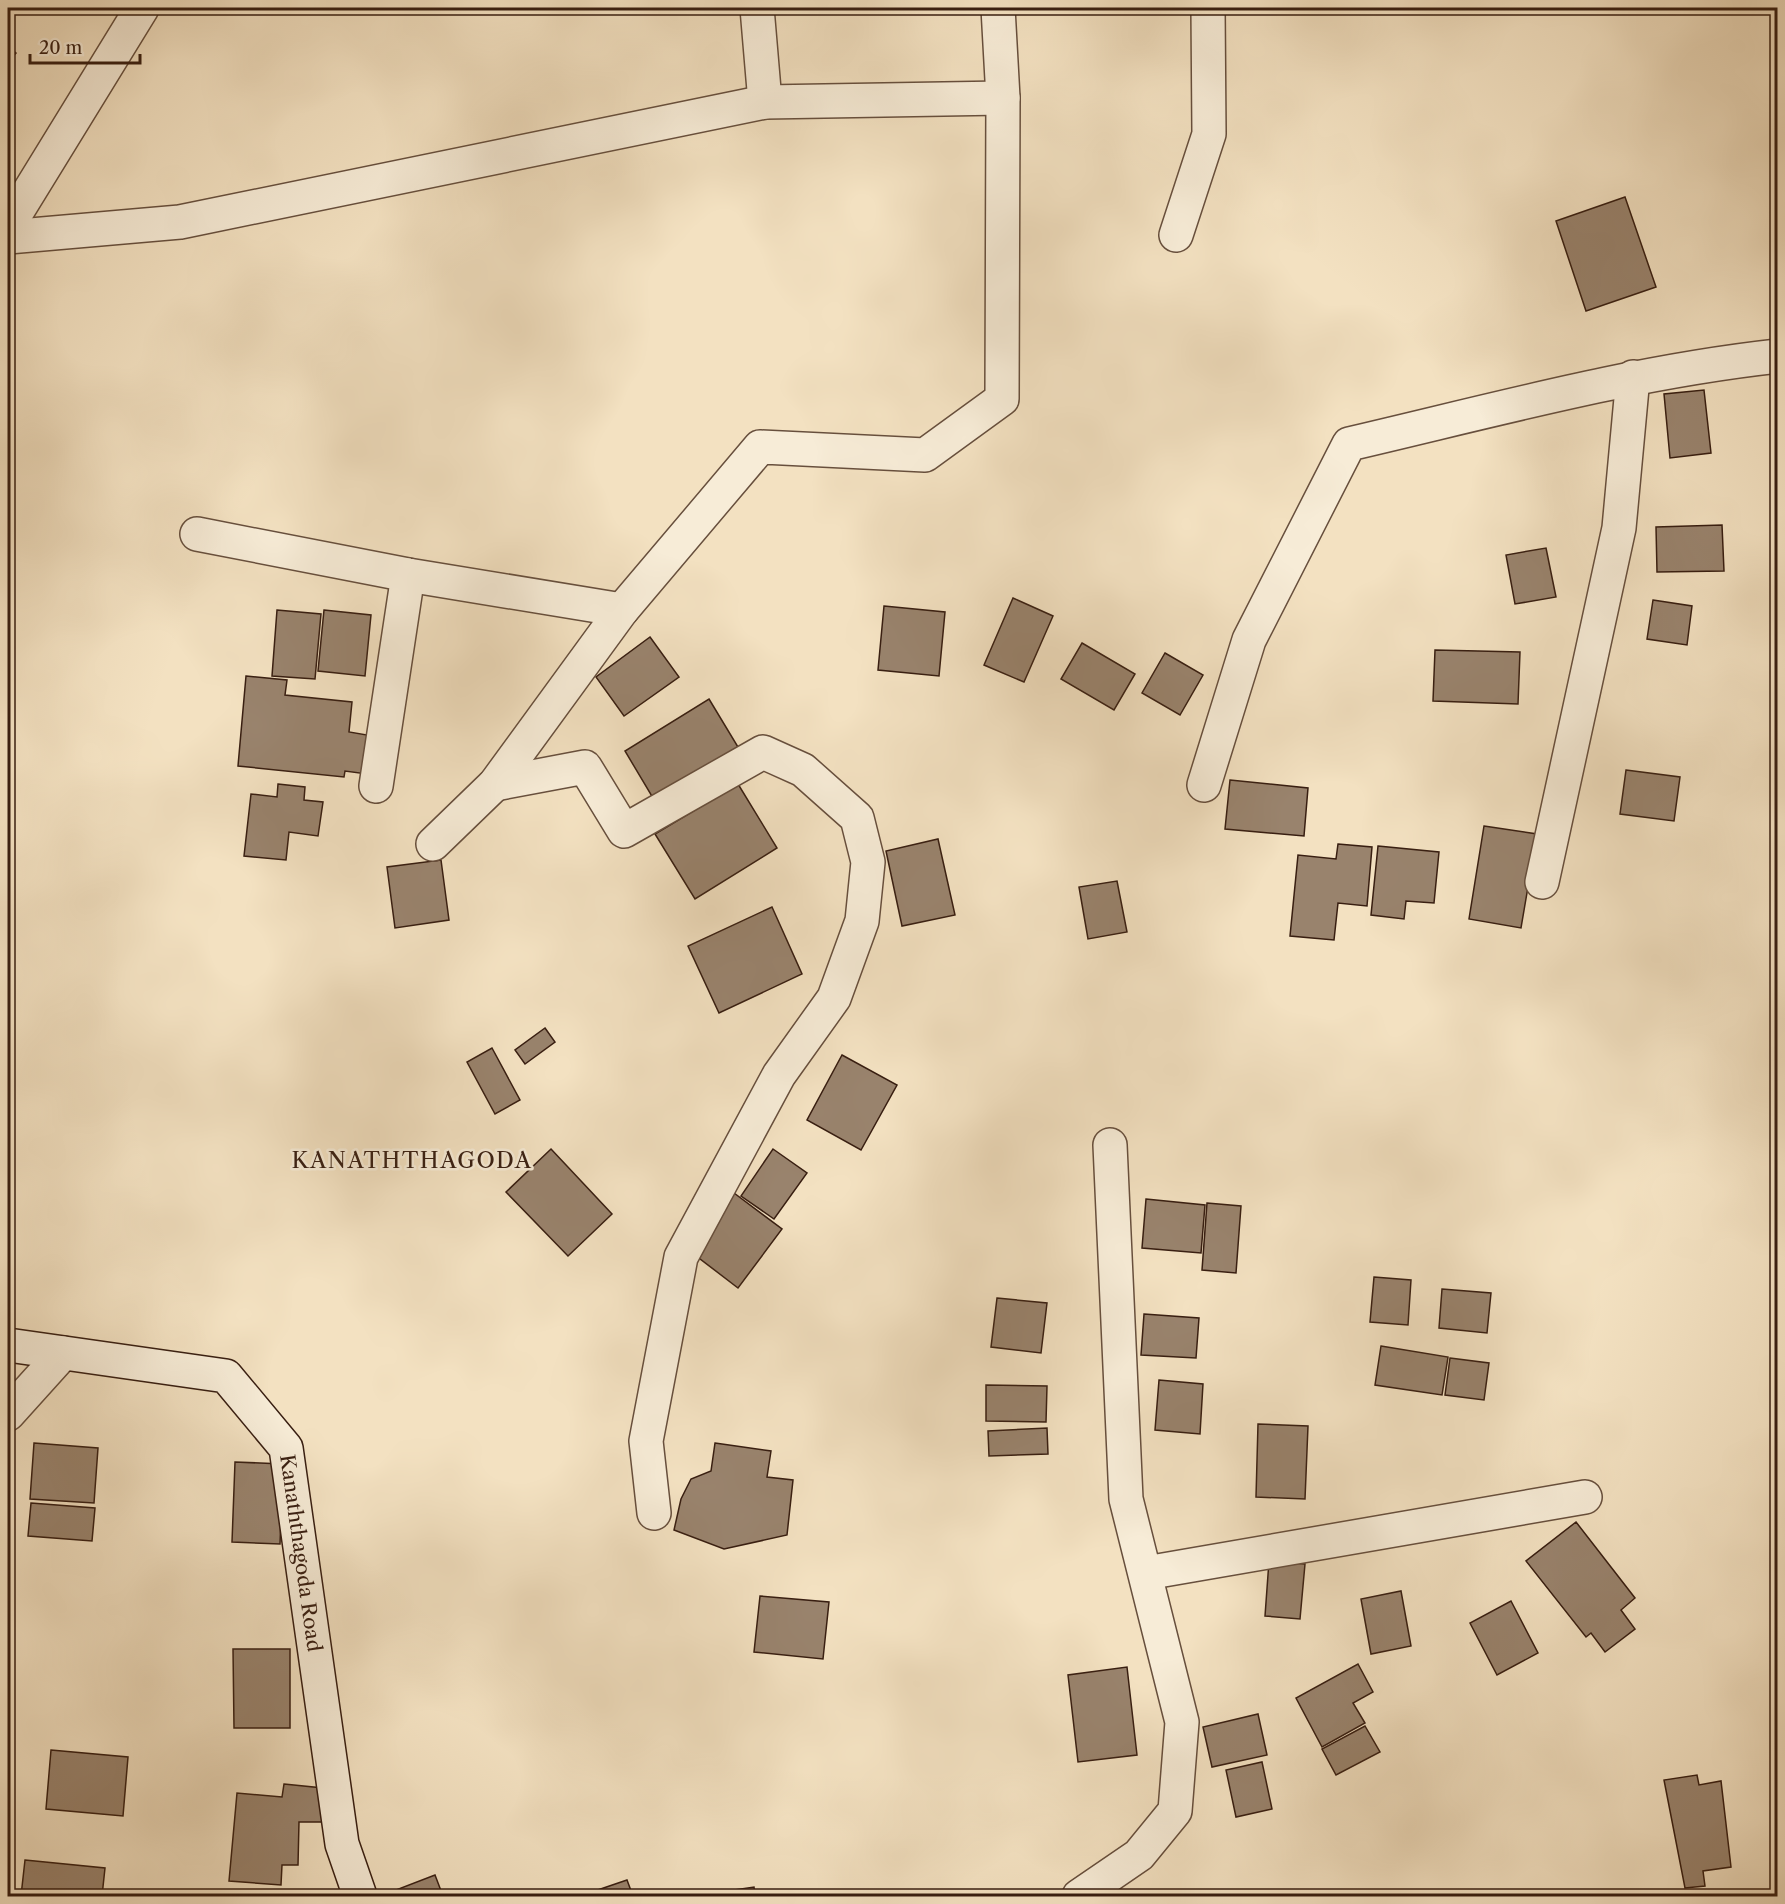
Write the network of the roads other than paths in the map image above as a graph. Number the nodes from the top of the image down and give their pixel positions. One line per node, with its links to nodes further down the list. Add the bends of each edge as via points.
1 (757, 8): 6 (street)
2 (998, 8): 5 (street)
3 (1208, 8): 8 (street, via 1209,134)
4 (135, 9): 7 (street)
5 (1004, 98): 6 (street); 14 (street, via 1002,399 925,455 760,447)
6 (765, 102): 9 (street, via 180,222)
7 (8, 226)
8 (1176, 235)
9 (8, 237)
10 (1778, 356): 11 (street)
11 (1633, 377): 16 (street, via 1349,444 1250,640); 19 (street, via 1618,528)
12 (197, 534): 13 (street)
13 (408, 575): 14 (street); 17 (street)
14 (622, 610): 15 (street)
15 (495, 784): 18 (street); 25 (street, via 585,767 624,831 763,752 803,770 857,818 868,862 862,921 834,998 779,1075 681,1257 646,1441)
16 (1204, 785)
17 (376, 786)
18 (433, 844)
19 (1542, 882)
20 (1110, 1145): 26 (street, via 1126,1499)
21 (8, 1345): 22 (street, Kanaththagoda Road)
22 (63, 1353): 23 (street); 27 (street, Kanaththagoda Road, via 226,1376 286,1448 342,1844)
23 (8, 1414)
24 (1584, 1497): 26 (street)
25 (654, 1513)
26 (1146, 1573): 28 (street, via 1182,1722 1175,1811 1139,1855)
27 (360, 1896)
28 (1079, 1896)

